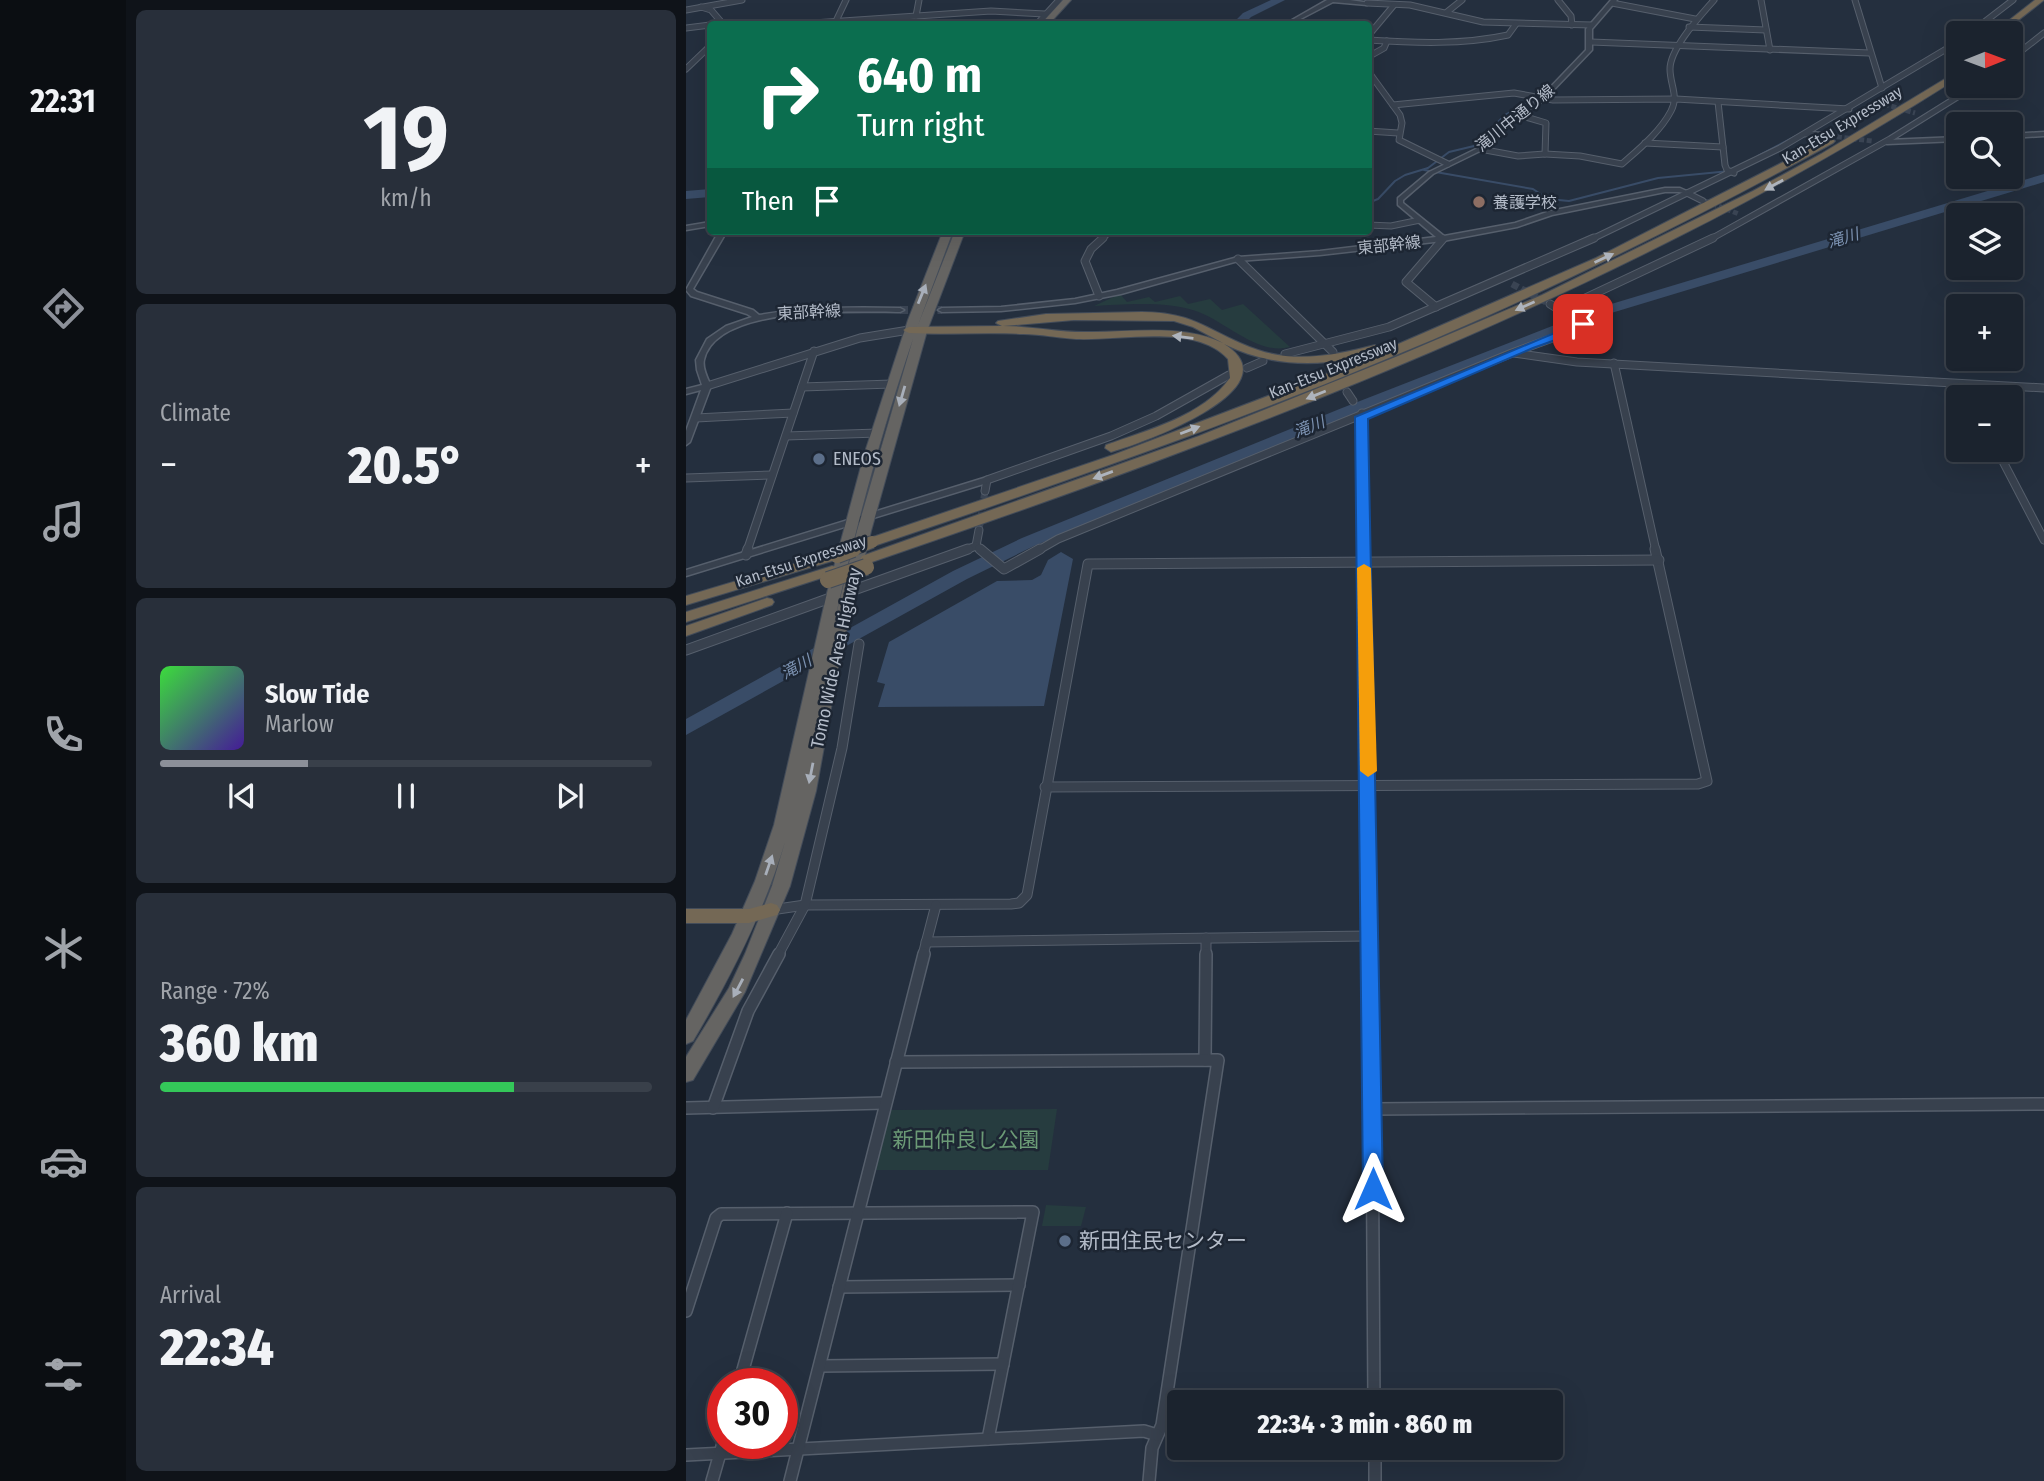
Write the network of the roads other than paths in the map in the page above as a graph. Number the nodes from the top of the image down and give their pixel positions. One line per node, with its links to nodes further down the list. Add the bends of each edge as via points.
1 (742, 0): 16 (street)
2 (845, 0): 31 (street)
3 (919, 0): 26 (street)
4 (1059, 0): 25 (street)
5 (1067, 0): 33 (highway)
6 (1074, 0): 34 (highway)
7 (1332, 0): 19 (street); 35 (street)
8 (1462, 0): 24 (street)
9 (1558, 0): 41 (street, via 1571,16)
10 (1714, 0): 28 (street)
11 (1761, 0): 45 (street)
12 (1855, 0): 56 (street)
13 (2013, 0): 36 (street)
14 (2031, 0): 37 (highway)
15 (2040, 0): 38 (highway)
16 (729, 1): 21 (street)
17 (1613, 1): 28 (street); 42 (street)
18 (686, 2): 21 (street)
19 (1367, 3): 20 (street)
20 (1395, 5): 24 (street); 46 (street)
21 (696, 8): 22 (street); 30 (street, via 711,10)
22 (686, 10)
23 (2044, 10): 27 (highway)
24 (1447, 12): 39 (street, via 1481,22)
25 (1045, 14): 26 (street, via 991,11); 32 (street)
26 (916, 16): 29 (street)
27 (2036, 17)
28 (1695, 19): 43 (street)
29 (852, 20): 31 (street)
30 (720, 21)
31 (836, 21)
32 (1039, 21)
33 (1048, 21)
34 (1056, 21)
35 (1294, 21)
36 (1986, 21)
37 (2009, 21)
38 (2013, 21)
39 (1516, 24): 41 (street); 49 (street, via 1513,32 1502,36)
40 (707, 25): 44 (street)
41 (1572, 25): 42 (street)
42 (1592, 25): 50 (street, via 1588,33)
43 (1689, 27): 45 (street); 51 (street)
44 (686, 28)
45 (1766, 30): 53 (street)
46 (1372, 33)
47 (2044, 33): 54 (street)
48 (1372, 39): 49 (street)
49 (1387, 41): 57 (street)
50 (1591, 42): 51 (street); 70 (street, 滝川中通り線, via 1585,55)
51 (1679, 46): 53 (street); 68 (street, via 1670,67)
52 (1946, 49): 58 (street, 東部幹線)
53 (1770, 50): 56 (street)
54 (2023, 50)
55 (707, 52): 61 (street)
56 (1870, 53): 66 (street)
57 (1372, 55)
58 (1936, 56): 59 (street); 66 (street, 東部幹線)
59 (1946, 58)
60 (686, 61): 61 (street)
61 (695, 61): 63 (street)
62 (1946, 64): 115 (highway, Kan-Etsu Expressway, one-way to 62, via 1752,184 1886,108)
63 (686, 69)
64 (1372, 76): 73 (street)
65 (1946, 82): 149 (highway, Kan-Etsu Expressway, one-way to 149, via 1756,195 1534,302 1257,418)
66 (1882, 88): 69 (street, 東部幹線)
67 (1956, 98): 77 (street)
68 (1676, 99): 70 (street); 71 (street); 87 (street)
69 (1866, 99): 72 (street); 74 (street, 東部幹線)
70 (1541, 100): 73 (street, via 1514,93); 76 (street, 滝川中通り線)
71 (1718, 102): 74 (street); 88 (street)
72 (1877, 102)
73 (1393, 105): 79 (street, via 1402,122)
74 (1849, 109): 80 (street, 東部幹線)
75 (1915, 113): 77 (street)
76 (1519, 115): 89 (street, 滝川中通り線); 90 (street, via 1546,123)
77 (1926, 117): 86 (street)
78 (1372, 131): 79 (street)
79 (1398, 133): 91 (street, via 1408,146)
80 (1806, 134): 82 (street); 92 (street, 東部幹線)
81 (2044, 134): 83 (street)
82 (1822, 135)
83 (2023, 135)
84 (1946, 140): 86 (street)
85 (1872, 141): 86 (street)
86 (1887, 142): 96 (street)
87 (1645, 143): 88 (street); 90 (street, via 1622,164)
88 (1723, 147): 92 (street)
89 (1480, 149): 90 (street, via 1518,156); 91 (street, 滝川中通り線)
90 (1545, 154)
91 (1448, 164): 97 (street, 滝川中通り線, via 1400,199)
92 (1730, 172): 93 (street, 東部幹線)
93 (1687, 193): 94 (street); 105 (street, 東部幹線, via 1665,190); 107 (street)
94 (1703, 201)
95 (1739, 214): 96 (street)
96 (1750, 219): 112 (street, via 1625,283)
97 (1420, 220): 99 (street); 105 (street, 滝川中通り線)
98 (707, 224): 100 (street)
99 (1372, 225)
100 (686, 228)
101 (721, 235): 116 (street, via 689,289)
102 (947, 235): 117 (highway, Tomo Wide Area Highway, one-way to 102)
103 (958, 235): 117 (highway, Tomo Wide Area Highway)
104 (1107, 235): 109 (street, via 1091,249 1086,261)
105 (1443, 239): 106 (street, 東部幹線); 111 (street, via 1406,282)
106 (1238, 259): 109 (street, 東部幹線); 118 (street)
107 (1504, 279): 108 (street); 111 (street)
108 (1513, 284)
109 (1099, 296): 114 (street, 東部幹線, via 1025,307)
110 (1550, 304): 112 (street)
111 (1436, 307): 118 (street, via 1379,330)
112 (1562, 309): 121 (street, via 1585,326)
113 (900, 310): 116 (street, 東部幹線, via 799,310)
114 (942, 310)
115 (1477, 315): 117 (highway, via 1372,350 1309,360 1255,353 1191,323 1162,316 1045,317 989,326); 149 (highway, Kan-Etsu Expressway, one-way to 115)
116 (758, 317): 129 (street, 東部幹線, via 732,328 706,348 700,363)
117 (917, 329): 119 (street, via 874,334); 127 (highway, Tomo Wide Area Highway); 146 (highway, Tomo Wide Area Highway, one-way to 146); 149 (highway, one-way to 117, via 1188,418 1227,390 1238,370 1228,352 1186,337)
118 (1325, 343): 120 (street); 122 (street)
119 (814, 351): 129 (street); 130 (street)
120 (1333, 352)
121 (1512, 353): 124 (street); 136 (street)
122 (1285, 354)
123 (1263, 361): 125 (street)
124 (1614, 363): 128 (street); 153 (street)
125 (1247, 368)
126 (1229, 375): 144 (street, via 1111,436)
127 (892, 384): 130 (street); 138 (highway, Tomo Wide Area Highway)
128 (1962, 384): 131 (street)
129 (707, 386): 132 (street); 137 (street)
130 (802, 387): 135 (street)
131 (2044, 388)
132 (686, 392)
133 (1347, 392): 134 (street)
134 (1353, 401)
135 (793, 413): 137 (street); 139 (street)
136 (1362, 415): 151 (street, via 1058,540 1004,569); 154 (street)
137 (696, 418): 140 (street)
138 (878, 433): 139 (street); 147 (highway, Tomo Wide Area Highway)
139 (786, 436): 142 (street)
140 (686, 442)
141 (2003, 462): 150 (street)
142 (772, 475): 143 (street); 152 (street)
143 (686, 478)
144 (987, 480): 145 (street); 146 (street)
145 (985, 491)
146 (869, 517): 147 (street); 158 (highway, Tomo Wide Area Highway)
147 (852, 523): 152 (street); 159 (highway, Tomo Wide Area Highway)
148 (979, 530): 151 (street)
149 (916, 535): 155 (highway); 160 (highway, Kan-Etsu Expressway, bridge, via 872,542)
150 (2044, 540)
151 (976, 546): 158 (street)
152 (746, 555): 156 (street)
153 (1659, 560): 154 (street); 165 (street, via 1707,781)
154 (1364, 562): 165 (street); 166 (street, via 1088,564)
155 (866, 563): 157 (highway, bridge)
156 (686, 573)
157 (830, 575): 161 (highway, Kan-Etsu Expressway); 162 (highway)
158 (852, 591): 170 (highway, Tomo Wide Area Highway, one-way to 170, via 833,658 808,791)
159 (833, 597): 164 (street); 171 (highway, Tomo Wide Area Highway, one-way to 159, via 791,791)
160 (686, 601)
161 (686, 617)
162 (686, 631)
163 (859, 644): 167 (street, via 855,686)
164 (686, 650)
165 (1369, 785): 166 (street); 173 (street)
166 (1045, 788): 168 (street, via 1027,895 1011,904)
167 (805, 905): 168 (street); 170 (street); 183 (street, via 748,1011)
168 (936, 905): 175 (street)
169 (686, 908): 171 (highway)
170 (771, 910): 171 (highway); 179 (highway, Tomo Wide Area Highway, one-way to 179, via 736,992)
171 (751, 912): 172 (highway); 176 (highway, Tomo Wide Area Highway, via 732,956)
172 (686, 916)
173 (1369, 936): 174 (street); 184 (street)
174 (1206, 939): 175 (street); 177 (street)
175 (926, 943): 178 (street)
176 (686, 1036)
177 (1205, 1060): 178 (street); 194 (street, via 1218,1060)
178 (895, 1062): 180 (street)
179 (686, 1074)
180 (885, 1103): 183 (street); 186 (street)
181 (2044, 1104): 184 (street)
182 (686, 1108): 183 (street)
183 (713, 1108)
184 (1373, 1109): 193 (street)
185 (787, 1213): 186 (street); 189 (street, via 721,1214 716,1218); 192 (street)
186 (857, 1214): 187 (street, via 1033,1212); 188 (street)
187 (1019, 1285): 188 (street); 190 (street)
188 (839, 1287): 191 (street)
189 (686, 1311)
190 (1003, 1364): 191 (street); 195 (street)
191 (820, 1366): 196 (street)
192 (743, 1368)
193 (1374, 1390)
194 (1157, 1435): 195 (street, via 1144,1431); 204 (street)
195 (988, 1439): 196 (street)
196 (798, 1448)
197 (707, 1451): 198 (street)
198 (686, 1455)
199 (718, 1459): 202 (street)
200 (795, 1459): 203 (street)
201 (1375, 1460): 205 (street)
202 (712, 1481)
203 (790, 1481)
204 (1149, 1481)
205 (1375, 1481)

